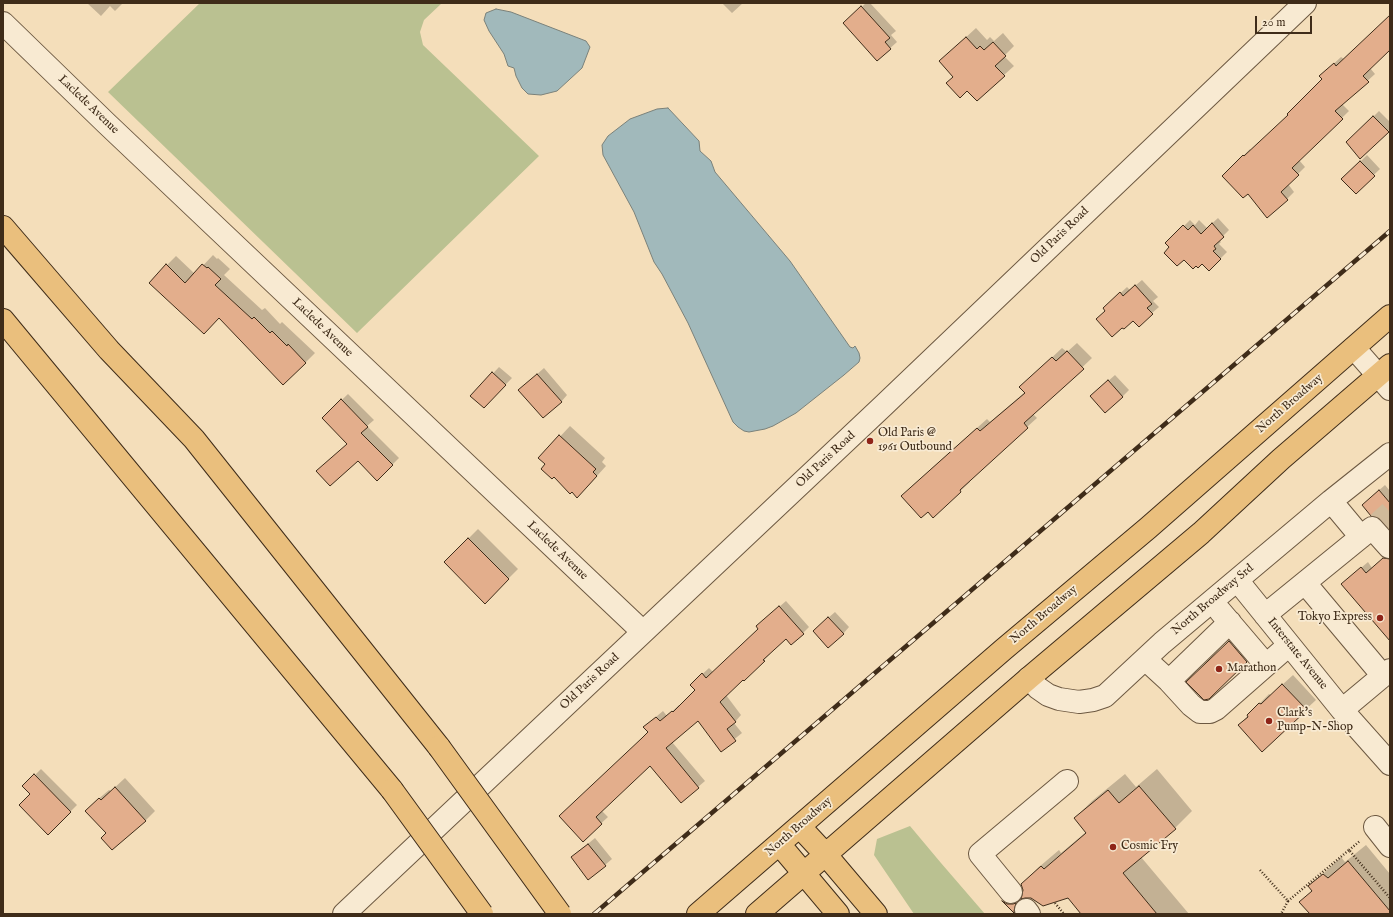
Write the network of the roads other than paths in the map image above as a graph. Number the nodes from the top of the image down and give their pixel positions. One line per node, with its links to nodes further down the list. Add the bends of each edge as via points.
1 (1305, 3): 17 (street, Old Paris Road)
2 (3, 23): 17 (street, Laclede Avenue)
3 (3, 227): 36 (highway, bridge, via 109,350 194,439 439,747)
4 (1390, 316): 6 (highway, North Broadway)
5 (3, 320): 35 (highway, bridge, via 392,790)
6 (1354, 348): 7 (street); 27 (highway, North Broadway)
7 (1386, 376): 22 (highway, via 1281,459 1200,534)
8 (1387, 463): 9 (street, North Broadway Srd)
9 (1331, 501): 10 (street); 12 (street, North Broadway Srd)
10 (1370, 529): 11 (street); 13 (street)
11 (1390, 546)
12 (1237, 580): 14 (street, North Broadway Srd); 15 (street, Interstate Avenue)
13 (1305, 583): 15 (street); 21 (street)
14 (1212, 601): 16 (street); 19 (street, North Broadway Srd)
15 (1265, 615): 18 (street, Interstate Avenue)
16 (1230, 622): 20 (street); 23 (street)
17 (643, 632): 34 (street, Old Paris Road)
18 (1289, 645): 20 (street); 24 (street, Interstate Avenue)
19 (1145, 659): 22 (street, North Broadway Srd, via 1105,696 1093,700 1079,702 1059,699 1038,688); 23 (street)
20 (1266, 665): 23 (street, via 1210,712 1200,712)
21 (1386, 673): 24 (street)
22 (1029, 678): 31 (highway)
23 (1169, 681)
24 (1342, 710): 25 (street, Interstate Avenue)
25 (1390, 764)
26 (1067, 782): 33 (street, via 980,854)
27 (800, 827): 29 (highway, North Broadway); 31 (highway)
28 (1375, 827): 30 (street)
29 (780, 845): 32 (highway); 37 (highway, North Broadway)
30 (1390, 846)
31 (826, 855): 32 (highway); 40 (highway)
32 (805, 873): 38 (highway); 39 (highway)
33 (1011, 892)
34 (344, 914)
35 (482, 914)
36 (560, 914)
37 (698, 914)
38 (757, 914)
39 (838, 914)
40 (876, 914)

